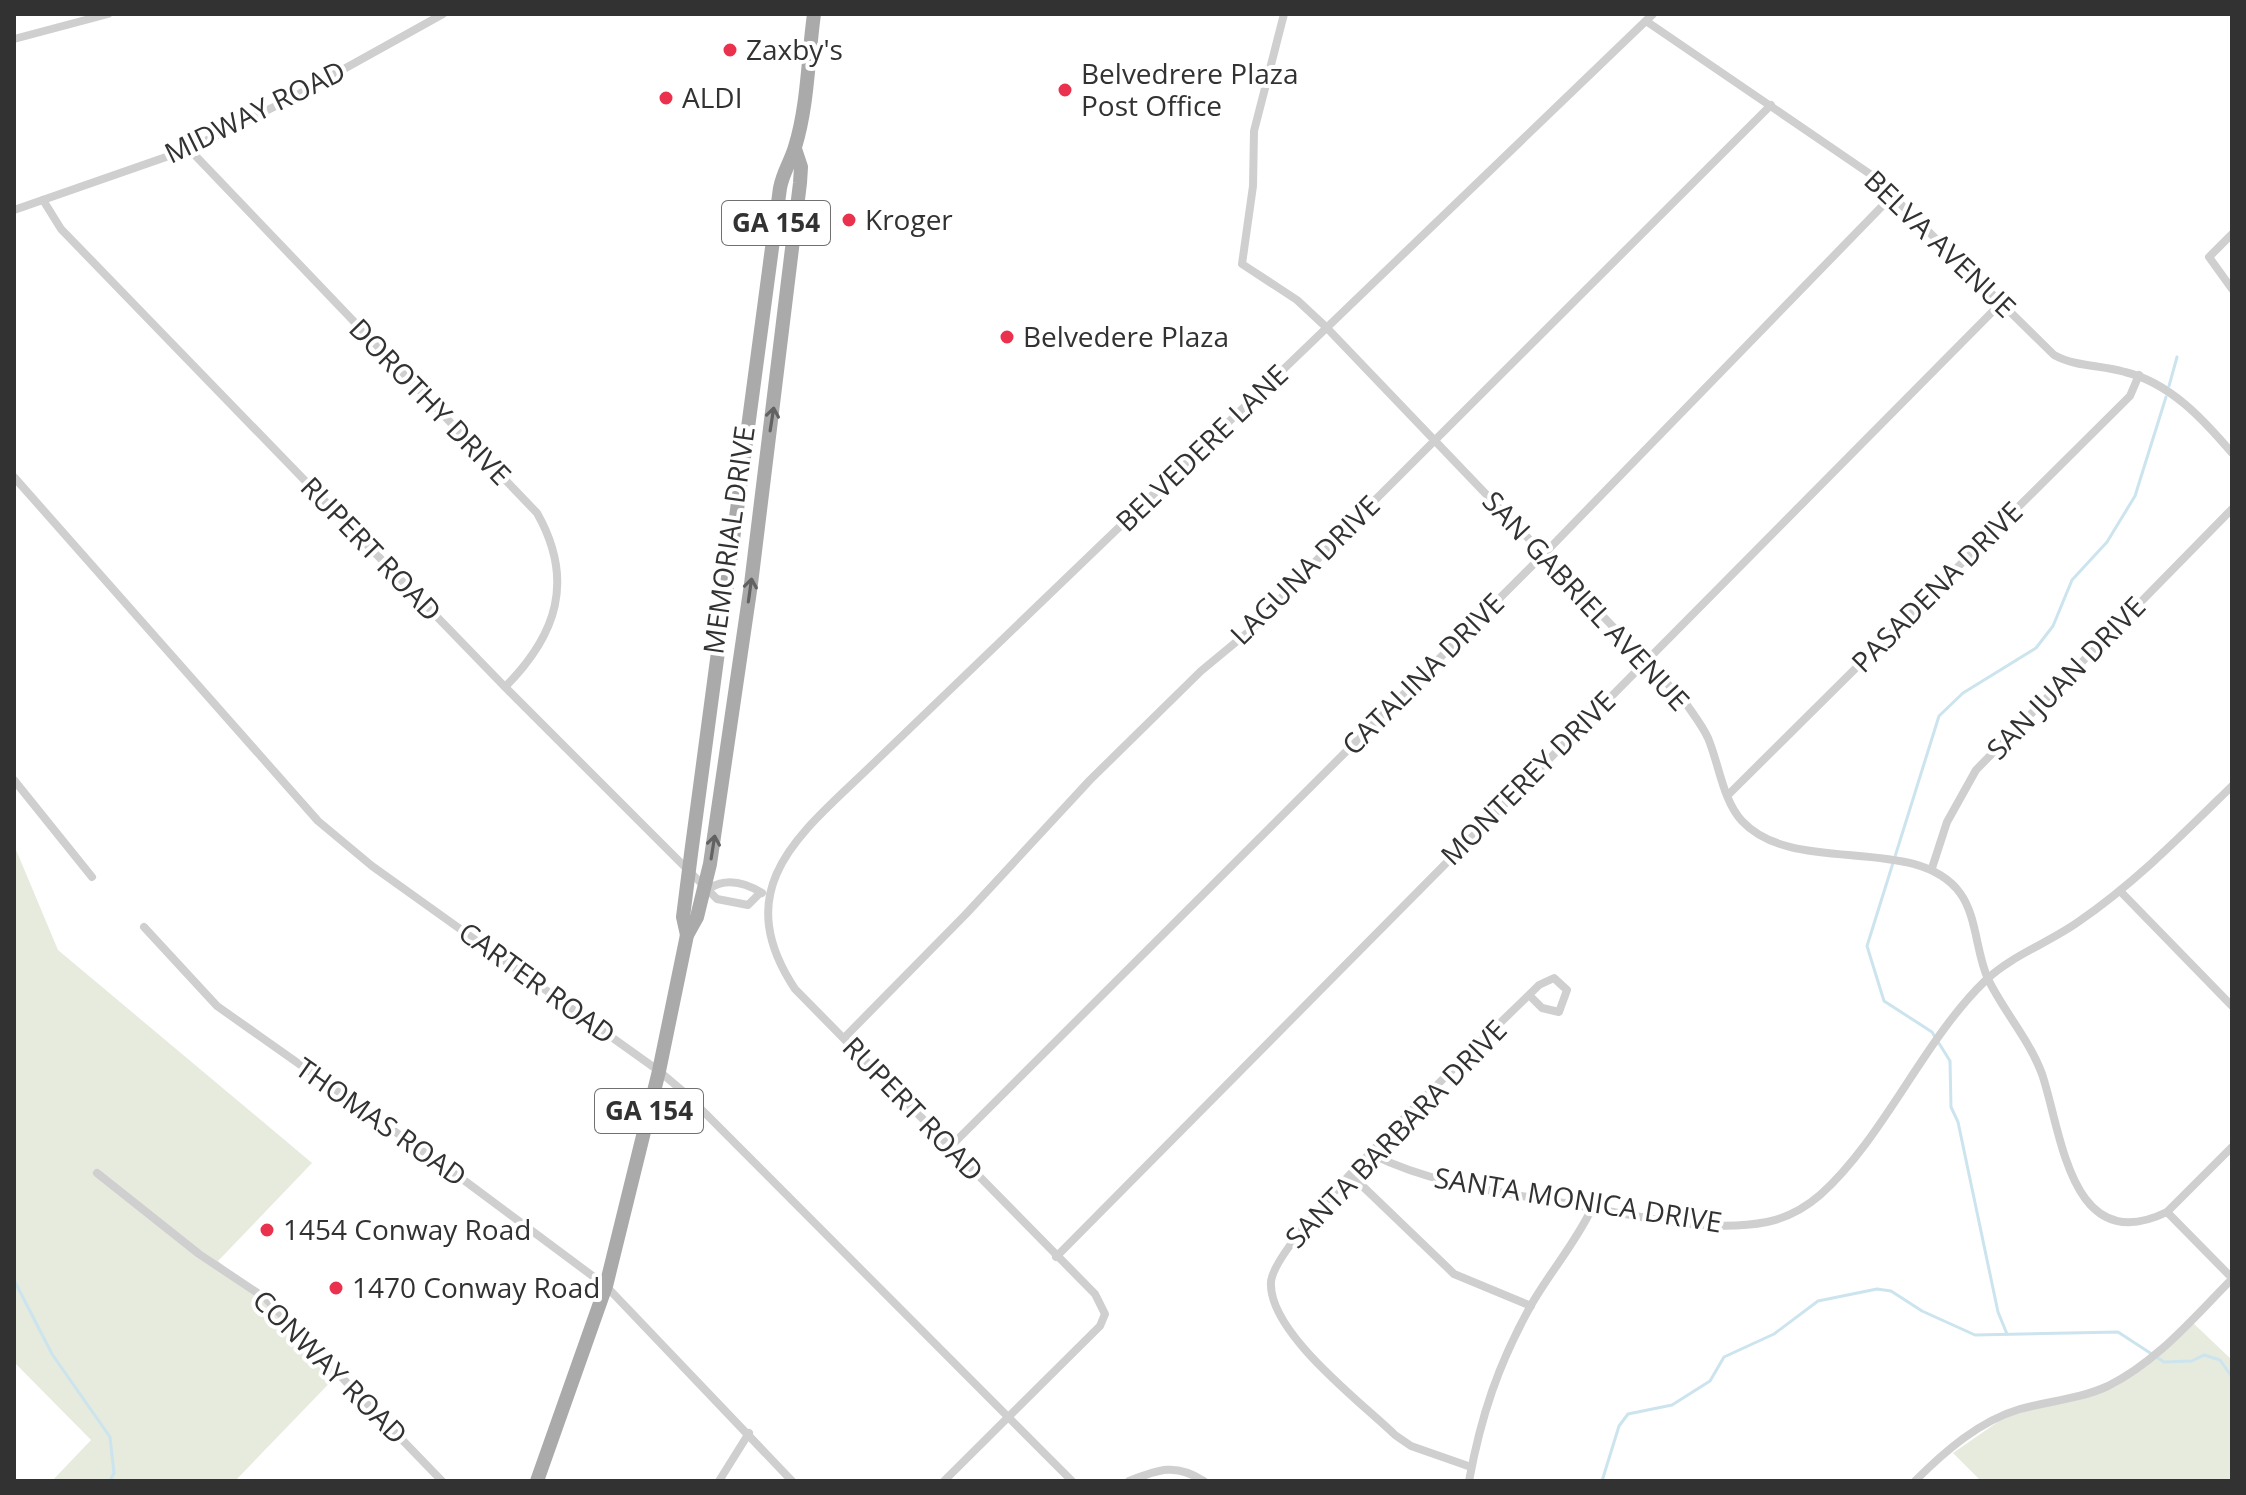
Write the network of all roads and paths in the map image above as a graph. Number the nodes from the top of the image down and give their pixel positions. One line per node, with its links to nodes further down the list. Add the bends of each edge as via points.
1 (108, 14): 7 (street)
2 (443, 14): 9 (street, MIDWAY ROAD)
3 (814, 14): 10 (main road, MEMORIAL DRIVE / GA 154)
4 (1284, 14): 17 (street, SAN GABRIEL AVENUE, via 1254,131 1242,264 1297,300)
5 (1653, 14): 6 (street, BELVEDERE LANE)
6 (1646, 21): 8 (street, BELVA AVENUE); 17 (street, BELVEDERE LANE)
7 (14, 39)
8 (1771, 105): 11 (street, BELVA AVENUE, via 1846,156); 19 (street, LAGUNA DRIVE)
9 (189, 149): 12 (street, MIDWAY ROAD); 25 (street, DOROTHY DRIVE, via 537,513 556,555 559,586 543,639)
10 (795, 149): 30 (main road, MEMORIAL DRIVE / GA 154, via 783,169 780,188); 32 (main road, MEMORIAL DRIVE / GA 154, one-way to 10, via 783,343 801,167)
11 (1892, 196): 16 (street, BELVA AVENUE); 23 (street, CATALINA DRIVE)
12 (43, 200): 13 (street, MIDWAY ROAD); 25 (street, RUPERT ROAD, via 61,229)
13 (14, 210)
14 (2232, 234): 15 (street, via 2209,257)
15 (2232, 289)
16 (2002, 302): 18 (street, BELVA AVENUE, via 2054,355 2069,363); 24 (street, MONTEREY DRIVE)
17 (1326, 327): 19 (street, SAN GABRIEL AVENUE); 35 (street, BELVEDERE LANE, via 802,833 780,862)
18 (2139, 375): 20 (street, BELVA AVENUE, via 2184,403); 28 (street, PASADENA DRIVE, via 2130,396)
19 (1435, 440): 23 (street, SAN GABRIEL AVENUE); 41 (street, LAGUNA DRIVE, via 1253,628 1201,671 1090,780)
20 (2232, 453)
21 (14, 477): 42 (street, CARTER ROAD, via 318,821 372,866)
22 (2232, 509): 29 (street, SAN JUAN DRIVE, via 1976,770 1947,822)
23 (1544, 554): 24 (street, SAN GABRIEL AVENUE); 43 (street, CATALINA DRIVE)
24 (1645, 661): 28 (street, SAN GABRIEL AVENUE, via 1685,702 1707,736); 50 (street, MONTEREY DRIVE)
25 (505, 687): 30 (street, RUPERT ROAD)
26 (14, 780): 31 (street)
27 (2232, 786): 33 (street, SANTA MONICA DRIVE)
28 (1729, 794): 29 (street, SAN GABRIEL AVENUE, via 1743,823 1767,840)
29 (1932, 868): 38 (street, via 1961,894)
30 (689, 870): 32 (street, RUPERT ROAD); 37 (main road, MEMORIAL DRIVE / GA 154, via 683,917)
31 (92, 877)
32 (707, 886): 34 (street, RUPERT ROAD, via 724,881 753,885); 34 (street, RUPERT ROAD, via 717,899 748,905); 37 (main road, MEMORIAL DRIVE / GA 154)
33 (2121, 892): 38 (street, SANTA MONICA DRIVE); 40 (street)
34 (760, 893): 35 (street, RUPERT ROAD)
35 (771, 894): 41 (street, RUPERT ROAD, via 768,930 776,960 795,989)
36 (144, 927): 52 (street, THOMAS ROAD, via 217,1006)
37 (687, 935): 42 (main road, MEMORIAL DRIVE / GA 154)
38 (1987, 978): 48 (street, SANTA MONICA DRIVE, via 1855,1152 1802,1209 1739,1225); 49 (street, via 2041,1073 2079,1194 2119,1220)
39 (1529, 995): 39 (street, SANTA BARBARA DRIVE, via 1554,978 1567,990 1559,1012 1542,1008); 45 (street, SANTA BARBARA DRIVE)
40 (2232, 1006)
41 (844, 1038): 43 (street, RUPERT ROAD)
42 (659, 1071): 52 (main road, MEMORIAL DRIVE / GA 154); 54 (street, CARTER ROAD)
43 (950, 1147): 50 (street, RUPERT ROAD)
44 (2232, 1147): 49 (street)
45 (1371, 1154): 47 (street, SANTA BARBARA DRIVE); 48 (street, SANTA MONICA DRIVE, via 1457,1187)
46 (97, 1173): 57 (street, CONWAY ROAD, via 199,1254 265,1298)
47 (1352, 1176): 53 (street, via 1454,1274); 56 (street, SANTA BARBARA DRIVE, via 1307,1221 1279,1259 1271,1282 1276,1305 1301,1345 1395,1435)
48 (1592, 1208): 53 (street)
49 (2167, 1212): 51 (street)
50 (1056, 1257): 54 (street, RUPERT ROAD, via 1095,1294 1105,1314 1100,1326)
51 (2232, 1279): 66 (street, via 2136,1371 2076,1397 2003,1416 1964,1438)
52 (606, 1286): 55 (street, THOMAS ROAD); 58 (main road, MEMORIAL DRIVE / GA 154)
53 (1531, 1306): 56 (street, via 1489,1391)
54 (1008, 1418): 61 (street); 62 (street, CARTER ROAD)
55 (749, 1433): 59 (street); 60 (street, THOMAS ROAD)
56 (1471, 1467): 65 (street)
57 (442, 1481)
58 (537, 1481)
59 (719, 1481)
60 (792, 1481)
61 (944, 1481)
62 (1072, 1481)
63 (1129, 1481): 64 (street, via 1169,1467)
64 (1204, 1481)
65 (1469, 1481)
66 (1915, 1481)

